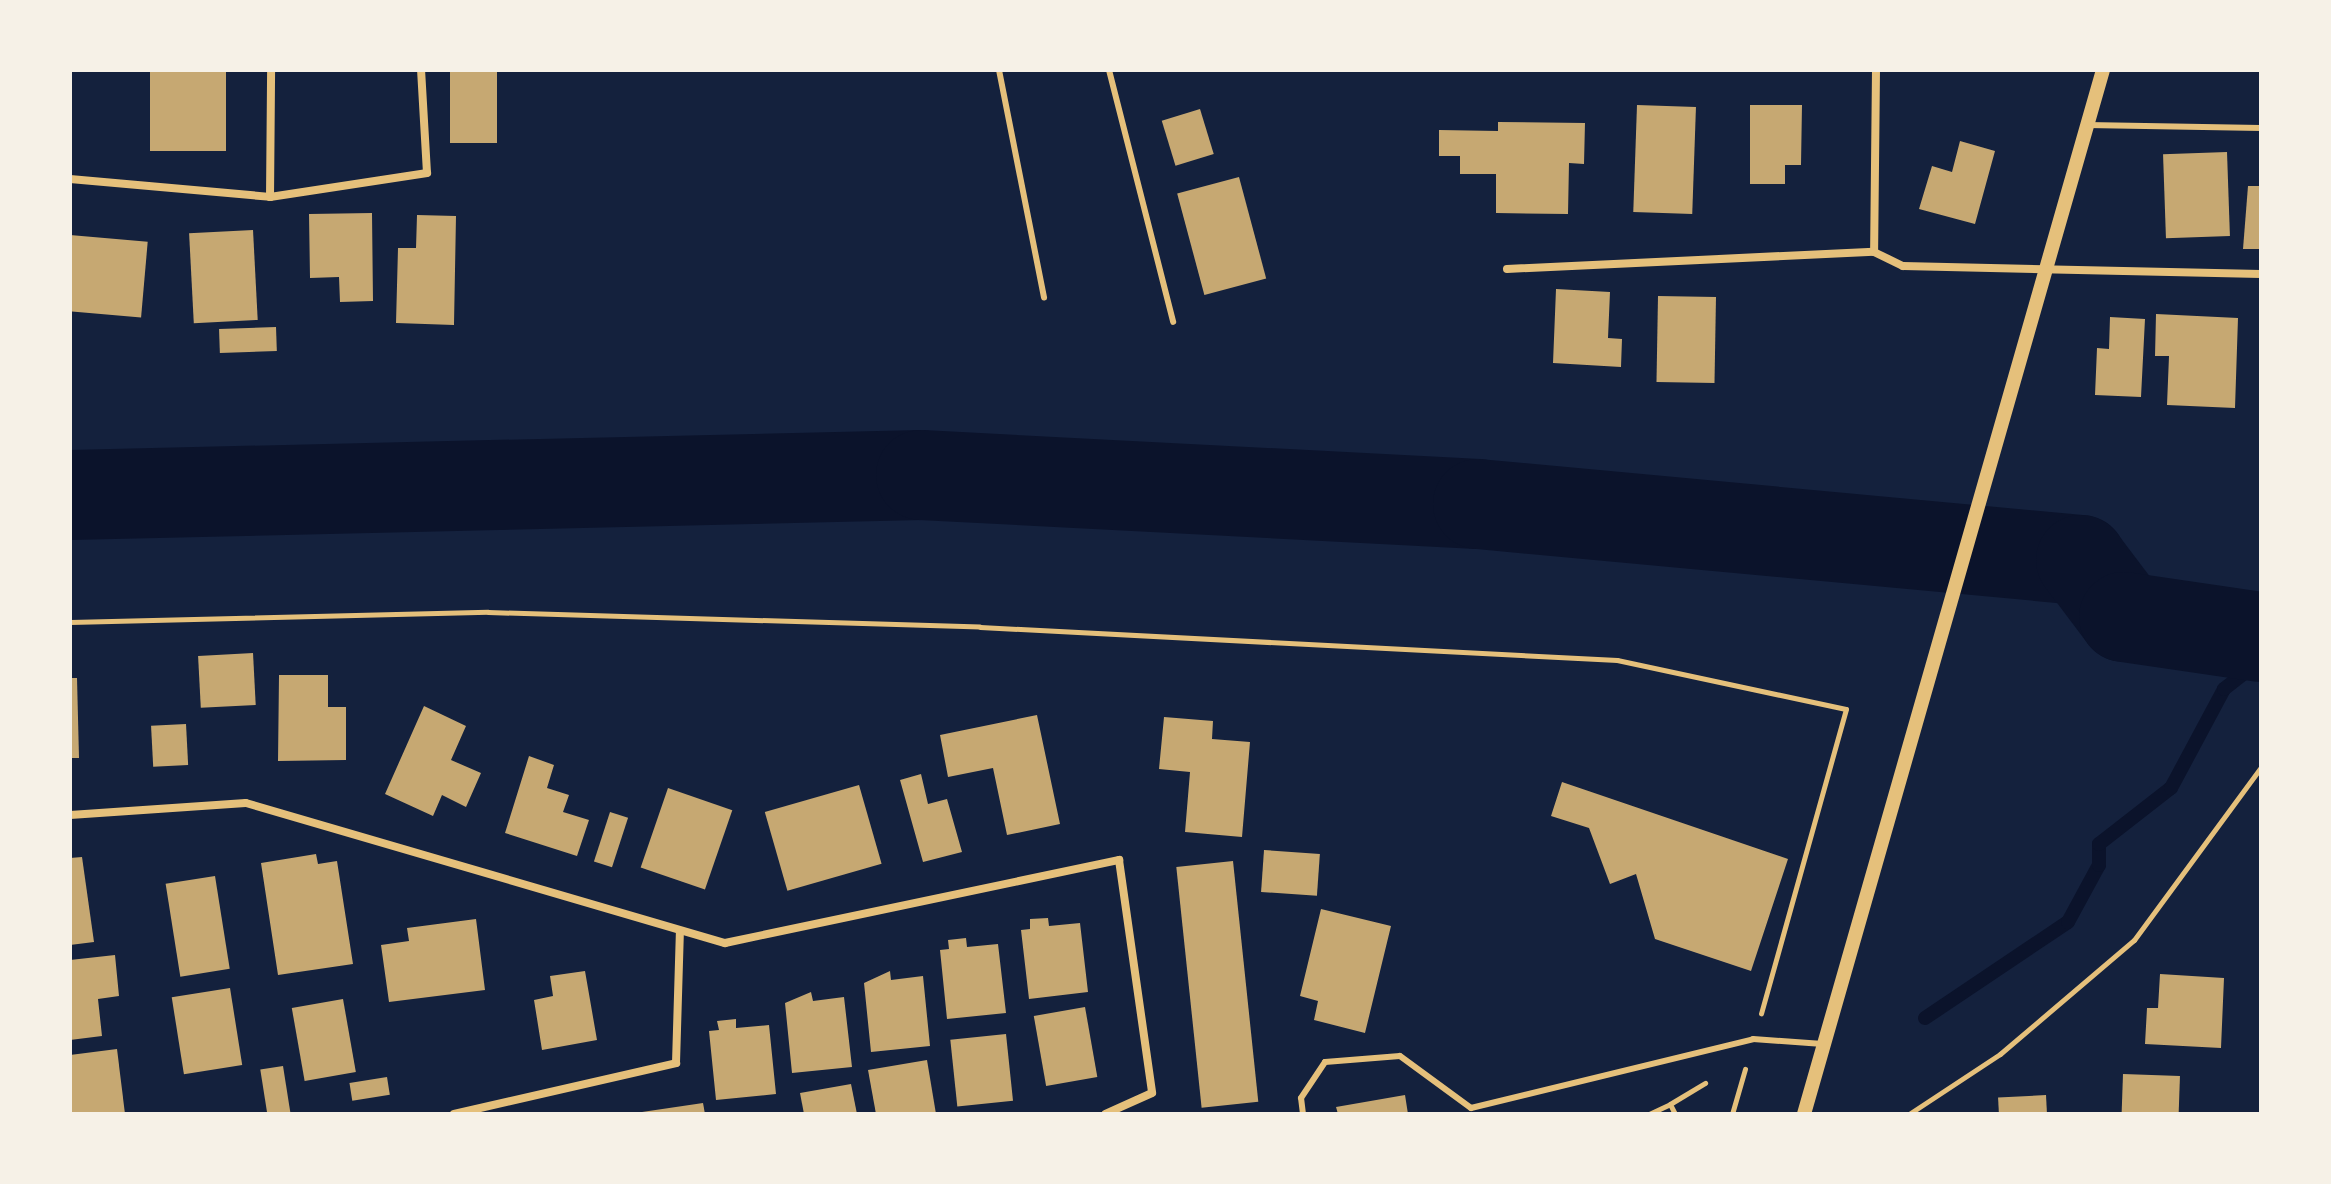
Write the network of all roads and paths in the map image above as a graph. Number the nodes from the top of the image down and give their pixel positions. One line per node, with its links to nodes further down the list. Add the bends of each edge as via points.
1 (271, 70): 10 (street)
2 (421, 70): 10 (street, via 427,173)
3 (999, 70): 15 (lane)
4 (1109, 70): 16 (lane)
5 (1876, 70): 11 (street)
6 (2103, 70): 7 (street)
7 (2087, 125): 8 (lane); 13 (street)
8 (2261, 128)
9 (70, 179): 10 (street)
10 (270, 197)
11 (1874, 252): 12 (street); 13 (street, via 1903,266)
12 (1507, 269)
13 (2047, 273): 14 (street); 22 (street)
14 (2261, 274)
15 (1044, 298)
16 (1173, 322)
17 (70, 622): 21 (path, via 488,612 980,627 1617,660 1846,709)
18 (2261, 767): 30 (path, via 2134,940 2011,1045)
19 (70, 815): 20 (street, via 246,803)
20 (680, 932): 24 (street, via 676,1063); 25 (street, via 725,943 1119,860 1152,1093)
21 (1753, 1039): 22 (lane); 26 (lane, via 1471,1108 1400,1056 1325,1062 1301,1098); 28 (path)
22 (1823, 1044): 29 (street)
23 (1670, 1104): 27 (path)
24 (454, 1114)
25 (1105, 1114)
26 (1303, 1114)
27 (1649, 1114)
28 (1732, 1114)
29 (1804, 1114)
30 (1909, 1114)

